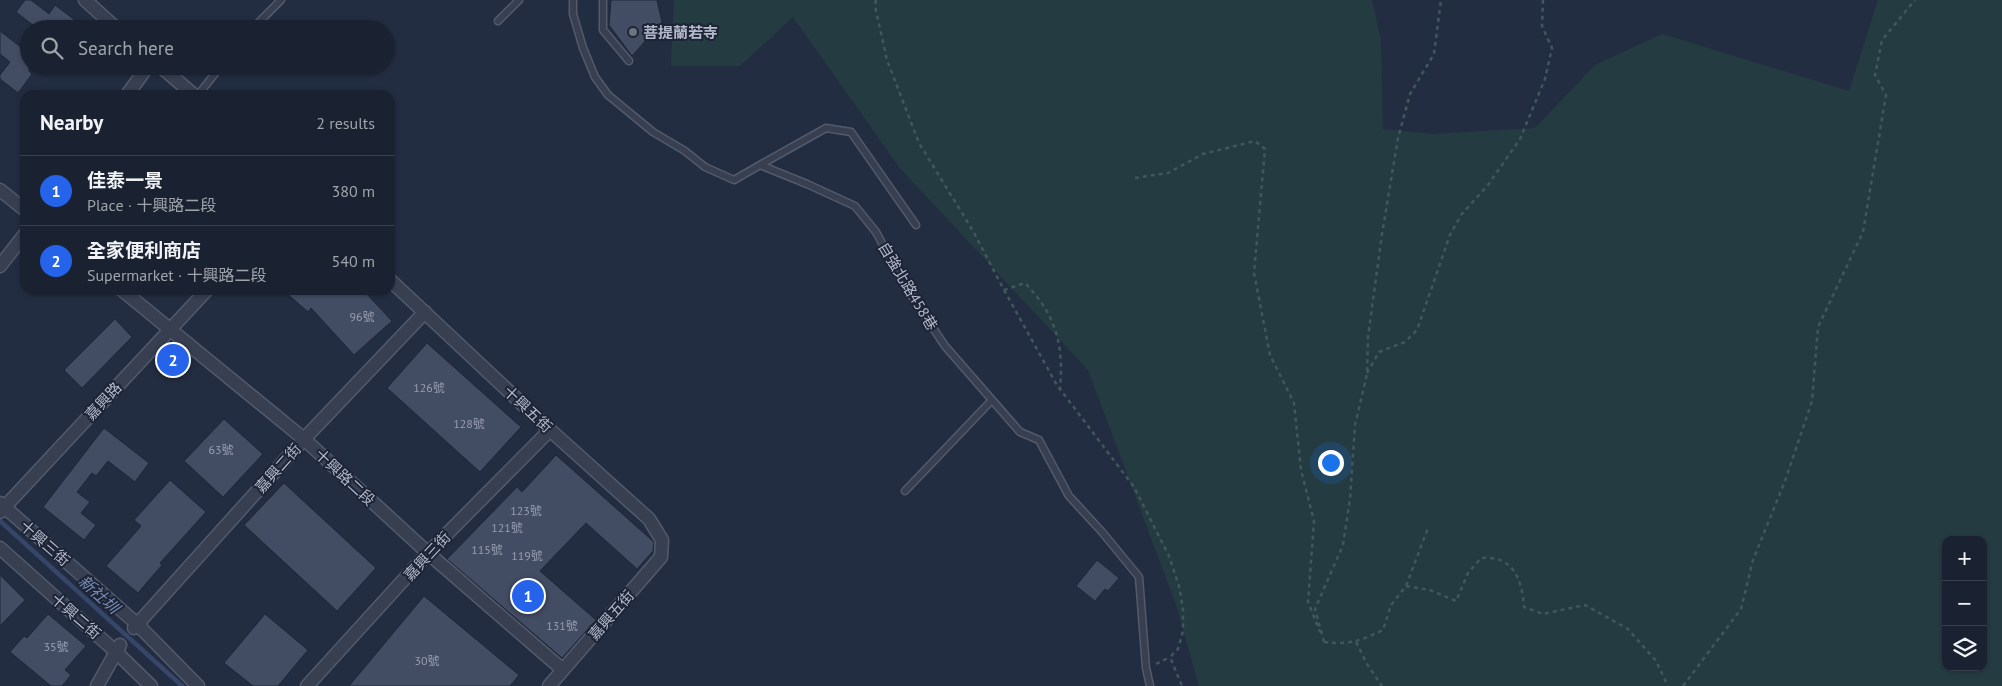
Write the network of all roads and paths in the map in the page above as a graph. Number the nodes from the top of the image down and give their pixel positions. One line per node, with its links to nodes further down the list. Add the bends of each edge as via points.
1 (85, 0): 10 (street)
2 (280, 0): 11 (lane)
3 (519, 0): 12 (lane)
4 (573, 0): 20 (lane, via 572,14 583,48 595,77 608,95 653,132 705,167 734,180)
5 (602, 0): 13 (lane, via 603,30)
6 (876, 0): 28 (path, via 887,60 920,143)
7 (1441, 0): 33 (path, via 1434,54 1410,94 1398,138 1368,337)
8 (1543, 0): 33 (path, via 1542,26 1552,48 1545,80 1520,139 1488,185 1461,215 1450,235 1417,330 1404,342 1379,352)
9 (1915, 0): 61 (path, via 1882,40 1875,75 1886,95 1863,232 1818,327 1812,401 1785,481 1753,560 1741,609)
10 (107, 20)
11 (261, 20)
12 (498, 21)
13 (629, 61)
14 (141, 75): 17 (street)
15 (171, 75): 18 (street)
16 (214, 75): 19 (lane)
17 (131, 90)
18 (188, 90)
19 (202, 90)
20 (760, 165): 24 (lane, via 826,128 851,132); 35 (lane, 自強北路458巷, via 855,206 876,232 903,283 945,346)
21 (1135, 178): 46 (path, via 1168,174 1203,154 1254,141 1265,149 1254,274 1270,355 1294,403 1301,470 1314,521 1308,602)
22 (0, 190): 23 (street)
23 (20, 206)
24 (916, 225)
25 (20, 240): 26 (street)
26 (0, 266)
27 (395, 285): 31 (street, 十興五街)
28 (1004, 290): 34 (path); 34 (path, via 1025,283 1053,319 1062,369)
29 (128, 295): 32 (street, 十興路二段)
30 (202, 295): 32 (street, 嘉興路)
31 (425, 312): 36 (street, 十興五街); 37 (street, 嘉興二街)
32 (170, 330): 37 (street, 十興路二段); 39 (street, 嘉興路)
33 (1366, 374): 46 (path, via 1355,425 1343,545 1315,609)
34 (1060, 389): 49 (path, via 1134,487 1169,556 1183,609 1178,649)
35 (992, 400): 38 (lane); 50 (lane, 自強北路458巷, via 1020,432 1039,440 1069,496 1139,577)
36 (550, 430): 41 (street, 十興五街, via 648,519); 43 (street, 嘉興三街)
37 (304, 439): 43 (street, 十興路二段); 45 (street, 嘉興二街)
38 (905, 491)
39 (1, 509): 45 (street, 十興三街)
40 (1428, 528): 44 (path)
41 (662, 540): 51 (street, 嘉興五街, via 661,557)
42 (0, 548): 48 (street, 十興二街)
43 (428, 553): 51 (street, 十興路二段); 55 (street, 嘉興三街)
44 (1406, 586): 47 (path, via 1391,605 1383,630); 60 (path, via 1430,590 1456,601 1468,573 1481,558 1495,557 1514,570 1524,607 1543,614 1586,605 1628,629 1656,660)
45 (136, 626): 54 (street, 十興三街)
46 (1324, 642): 47 (path)
47 (1356, 642): 59 (path)
48 (118, 648): 52 (street); 53 (street, 十興二街)
49 (1170, 657): 50 (path); 58 (path)
50 (1146, 668): 57 (lane, 自強北路458巷)
51 (563, 670): 56 (street, 嘉興五街)
52 (97, 686)
53 (151, 686)
54 (198, 686)
55 (307, 686)
56 (549, 686)
57 (1150, 686)
58 (1182, 686)
59 (1382, 686)
60 (1668, 686)
61 (1683, 686)

